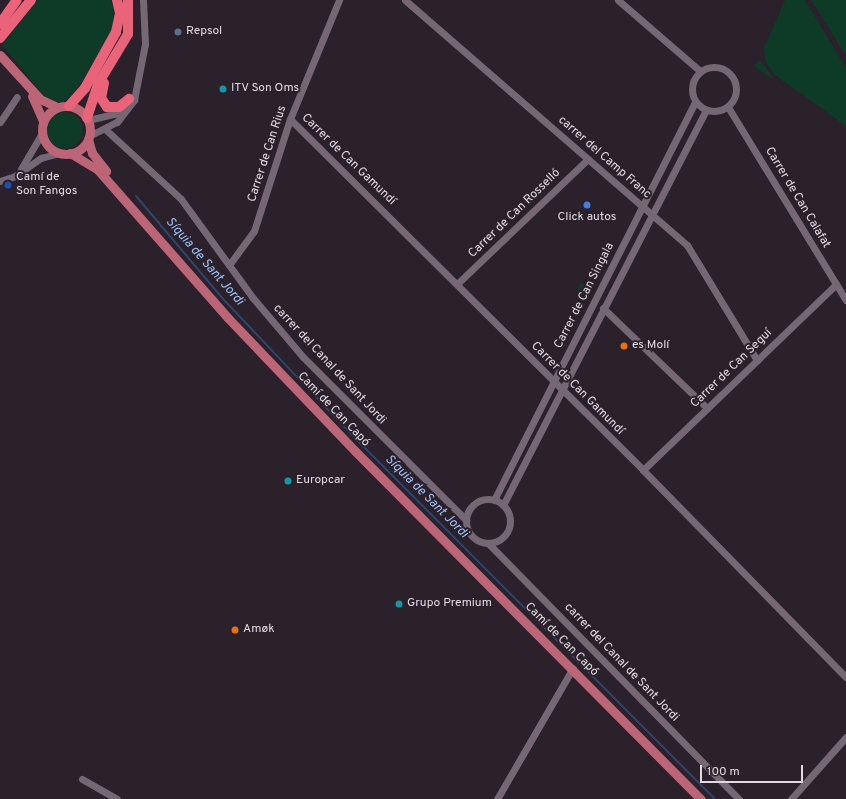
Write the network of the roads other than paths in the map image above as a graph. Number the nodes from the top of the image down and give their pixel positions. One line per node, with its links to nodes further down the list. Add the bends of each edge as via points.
1 (17, 0): 9 (highway)
2 (31, 0): 10 (highway)
3 (117, 0): 19 (highway, via 120,13 116,32 85,88)
4 (128, 0): 12 (highway, via 128,34)
5 (143, 0): 14 (street, via 146,32)
6 (339, 0): 24 (street, Carrer de Can Rius)
7 (405, 0): 32 (street, carrer del Camp Franc)
8 (618, 0): 13 (street)
9 (0, 24)
10 (0, 38)
11 (0, 55): 15 (main road)
12 (110, 64): 17 (highway, via 101,91 103,103 116,108); 23 (highway, via 94,93)
13 (700, 71): 18 (street, via 691,89); 20 (street, via 714,66 729,72 736,93)
14 (141, 72): 17 (street); 27 (street, via 129,110)
15 (25, 84): 21 (main road, via 43,102); 26 (main road)
16 (17, 97): 25 (street)
17 (130, 99): 23 (street, via 118,112)
18 (695, 102): 22 (street); 36 (street, Carrer de Can Singala)
19 (69, 106): 21 (main road); 23 (main road)
20 (728, 106): 22 (street); 40 (street, Carrer de Can Calafat)
21 (57, 107): 26 (main road)
22 (706, 110): 37 (street, Carrer de Can Singala)
23 (87, 119): 29 (main road)
24 (290, 119): 38 (street, Carrer de Can Rius, via 254,231); 39 (street, Carrer de Can Gamundí)
25 (0, 122)
26 (43, 122): 28 (main road)
27 (105, 129): 29 (street); 38 (street, carrer del Canal de Sant Jordi, via 182,199)
28 (42, 133): 30 (main road, via 49,147); 33 (street)
29 (88, 137): 31 (main road, via 81,148); 35 (main road, Camí de Can Capó, via 94,157)
30 (59, 153): 31 (main road); 33 (street, via 38,160)
31 (70, 153): 35 (main road, Camí de Can Capó, via 92,164)
32 (588, 159): 36 (street, carrer del Camp Franc); 39 (street, Carrer de Can Rosselló)
33 (18, 174): 34 (street)
34 (0, 181)
35 (126, 200): 52 (main road, Camí de Can Capó, via 243,334)
36 (643, 206): 37 (street, carrer del Camp Franc); 44 (street, Carrer de Can Singala)
37 (652, 214): 42 (street, Carrer de Can Singala); 43 (street, carrer del Camp Franc, via 687,245)
38 (229, 264): 50 (street, carrer del Canal de Sant Jordi, via 303,357)
39 (457, 284): 44 (street, Carrer de Can Gamundí)
40 (836, 284): 41 (street, Carrer de Can Calafat); 43 (street, Carrer de Can Seguí)
41 (846, 300)
42 (603, 308): 45 (street, Carrer de Can Singala); 46 (street)
43 (757, 360): 46 (street, Carrer de Can Seguí)
44 (553, 382): 45 (street, Carrer de Can Gamundí); 48 (street, Carrer de Can Singala)
45 (561, 389): 47 (street, Carrer de Can Gamundí); 49 (street, Carrer de Can Singala)
46 (707, 408): 47 (street, Carrer de Can Seguí)
47 (643, 470): 53 (street, Carrer de Can Gamundí)
48 (494, 500): 49 (street); 50 (street, via 475,503)
49 (503, 505): 51 (street, via 510,518 507,532)
50 (466, 520): 51 (street, via 475,539)
51 (488, 543): 59 (street, carrer del Canal de Sant Jordi)
52 (573, 668): 57 (street); 58 (main road, Camí de Can Capó)
53 (846, 677)
54 (846, 737): 60 (street)
55 (82, 779): 56 (street)
56 (117, 799)
57 (498, 799)
58 (700, 799)
59 (739, 799)
60 (791, 799)

